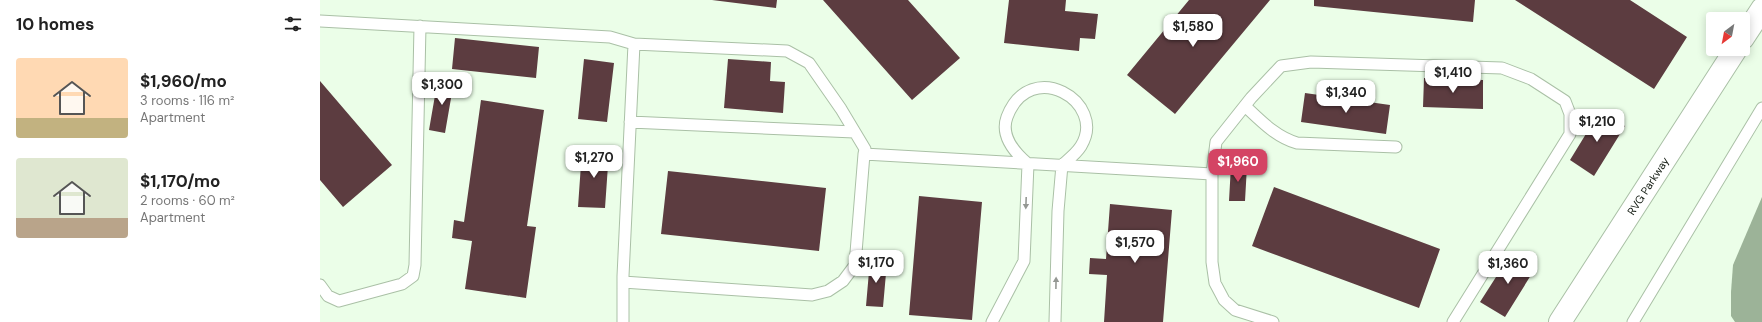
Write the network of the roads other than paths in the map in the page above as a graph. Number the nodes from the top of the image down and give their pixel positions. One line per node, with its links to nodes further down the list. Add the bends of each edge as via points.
1 (1762, 9): 4 (street)
2 (320, 21): 3 (lane)
3 (420, 26): 5 (lane, via 610,37); 17 (lane, via 413,276 402,284 339,301 328,296)
4 (1750, 27)
5 (634, 44): 9 (lane); 10 (lane, via 787,51 809,63)
6 (1731, 56): 23 (street, RVG Parkway)
7 (1245, 106): 11 (lane, via 1268,127 1287,140 1297,143); 15 (lane, via 1216,142); 22 (lane, via 1282,66 1310,62 1502,68 1531,79 1565,100 1570,114 1570,134)
8 (1762, 108): 24 (lane)
9 (630, 122): 10 (lane); 16 (lane)
10 (854, 132): 12 (lane, via 864,149)
11 (1396, 147)
12 (864, 154): 13 (lane); 16 (lane, via 855,265 843,281 828,291 812,295)
13 (1028, 164): 14 (lane); 14 (lane, via 1017,155 1010,144 1006,120 1019,97 1031,90 1044,87 1058,89 1070,95 1079,105 1085,118 1086,132 1082,145 1074,156); 19 (lane, one-way to 19, via 1024,260)
14 (1062, 165): 15 (lane); 20 (lane, one-way to 14)
15 (1212, 174): 21 (lane, via 1212,262 1215,283 1224,300 1235,310)
16 (623, 282): 18 (lane)
17 (320, 285)
18 (623, 322)
19 (992, 322)
20 (1055, 322)
21 (1273, 322)
22 (1453, 322)
23 (1560, 322)
24 (1633, 322)

